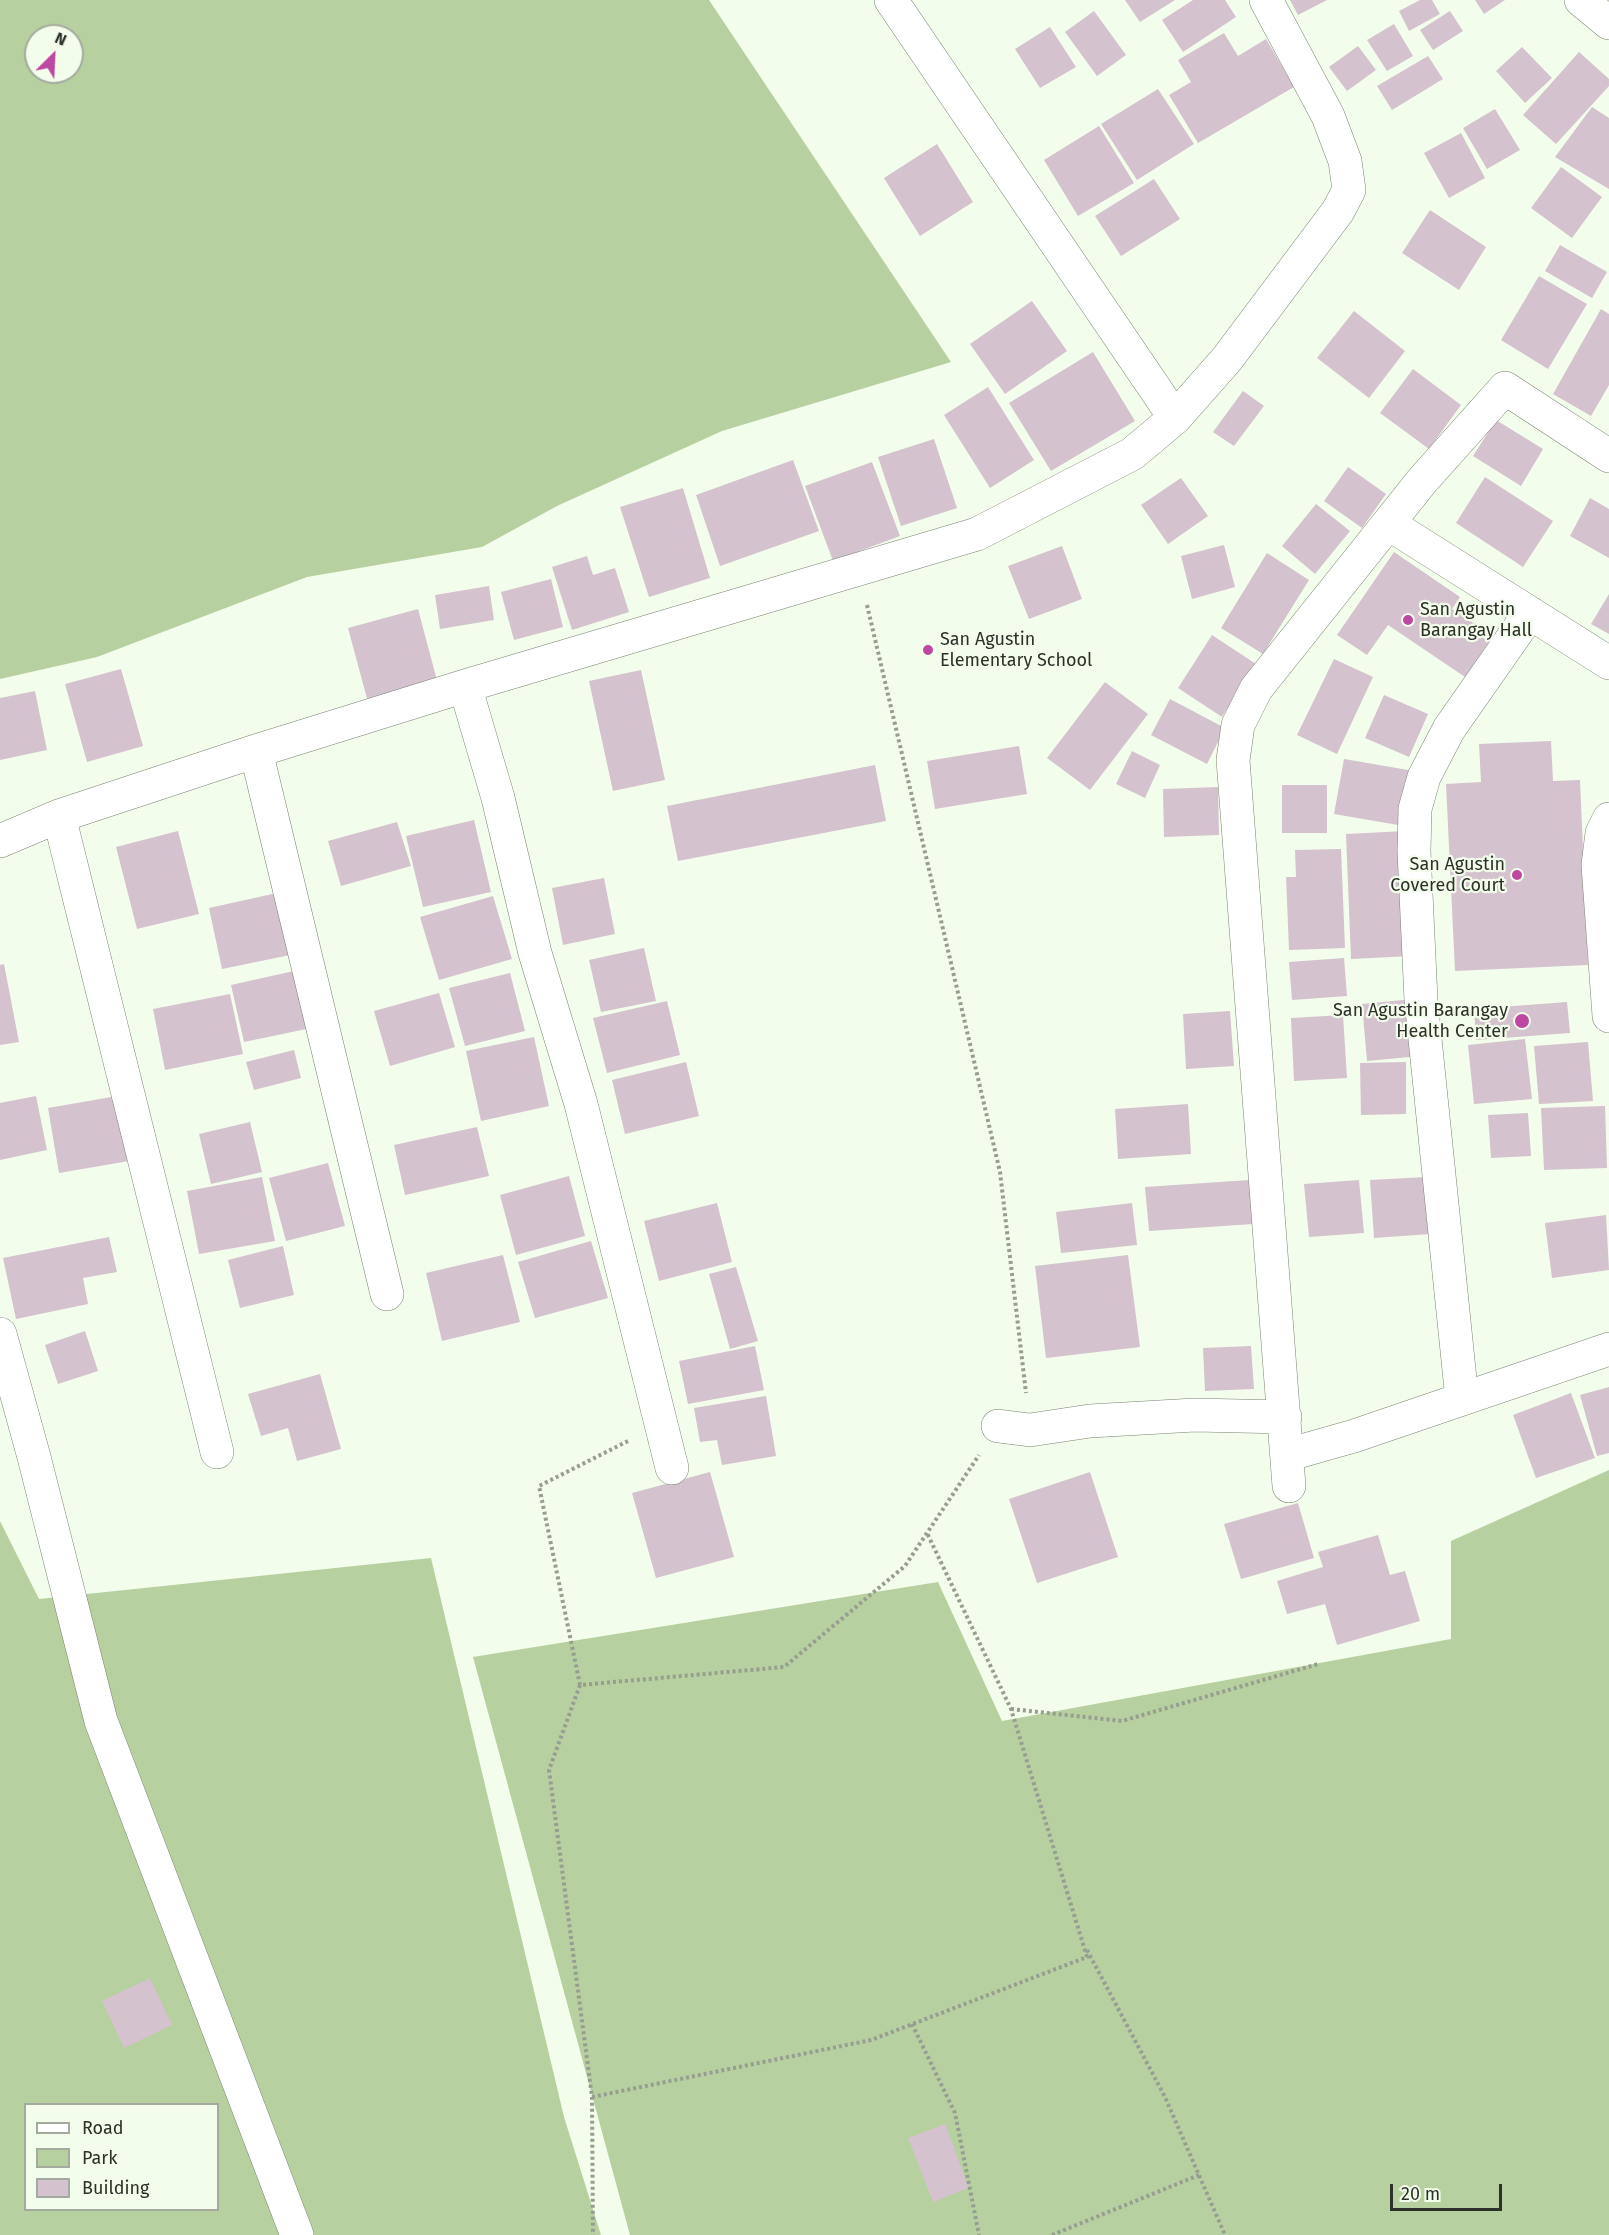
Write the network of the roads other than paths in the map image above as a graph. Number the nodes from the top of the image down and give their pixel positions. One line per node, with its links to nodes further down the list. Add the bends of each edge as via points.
1 (891, 0): 5 (street)
2 (1266, 0): 5 (street, via 1328,116 1345,161 1349,190 1338,212 1266,307)
3 (1581, 0): 4 (street)
4 (1609, 24)
5 (1175, 418): 10 (street, via 1132,454 977,534)
6 (1609, 456): 7 (street, via 1505,388)
7 (1389, 524): 8 (street); 20 (street, via 1256,689 1238,725 1233,760)
8 (1530, 613): 9 (street); 19 (street, via 1449,729 1424,777 1415,809 1421,1000)
9 (1609, 663)
10 (465, 686): 11 (street); 23 (street, via 498,798 535,953 581,1104)
11 (256, 751): 12 (street); 16 (street)
12 (59, 816): 14 (street); 22 (street)
13 (1609, 819): 15 (street, via 1602,833 1598,865)
14 (0, 841)
15 (1609, 1016)
16 (387, 1294)
17 (0, 1334): 24 (street, via 101,1721)
18 (1609, 1349): 19 (street)
19 (1462, 1398): 20 (street, via 1354,1436 1288,1471)
20 (1285, 1417): 21 (street, via 1195,1415 1090,1421 1030,1430)
21 (998, 1426)
22 (217, 1452)
23 (672, 1468)
24 (297, 2235)

